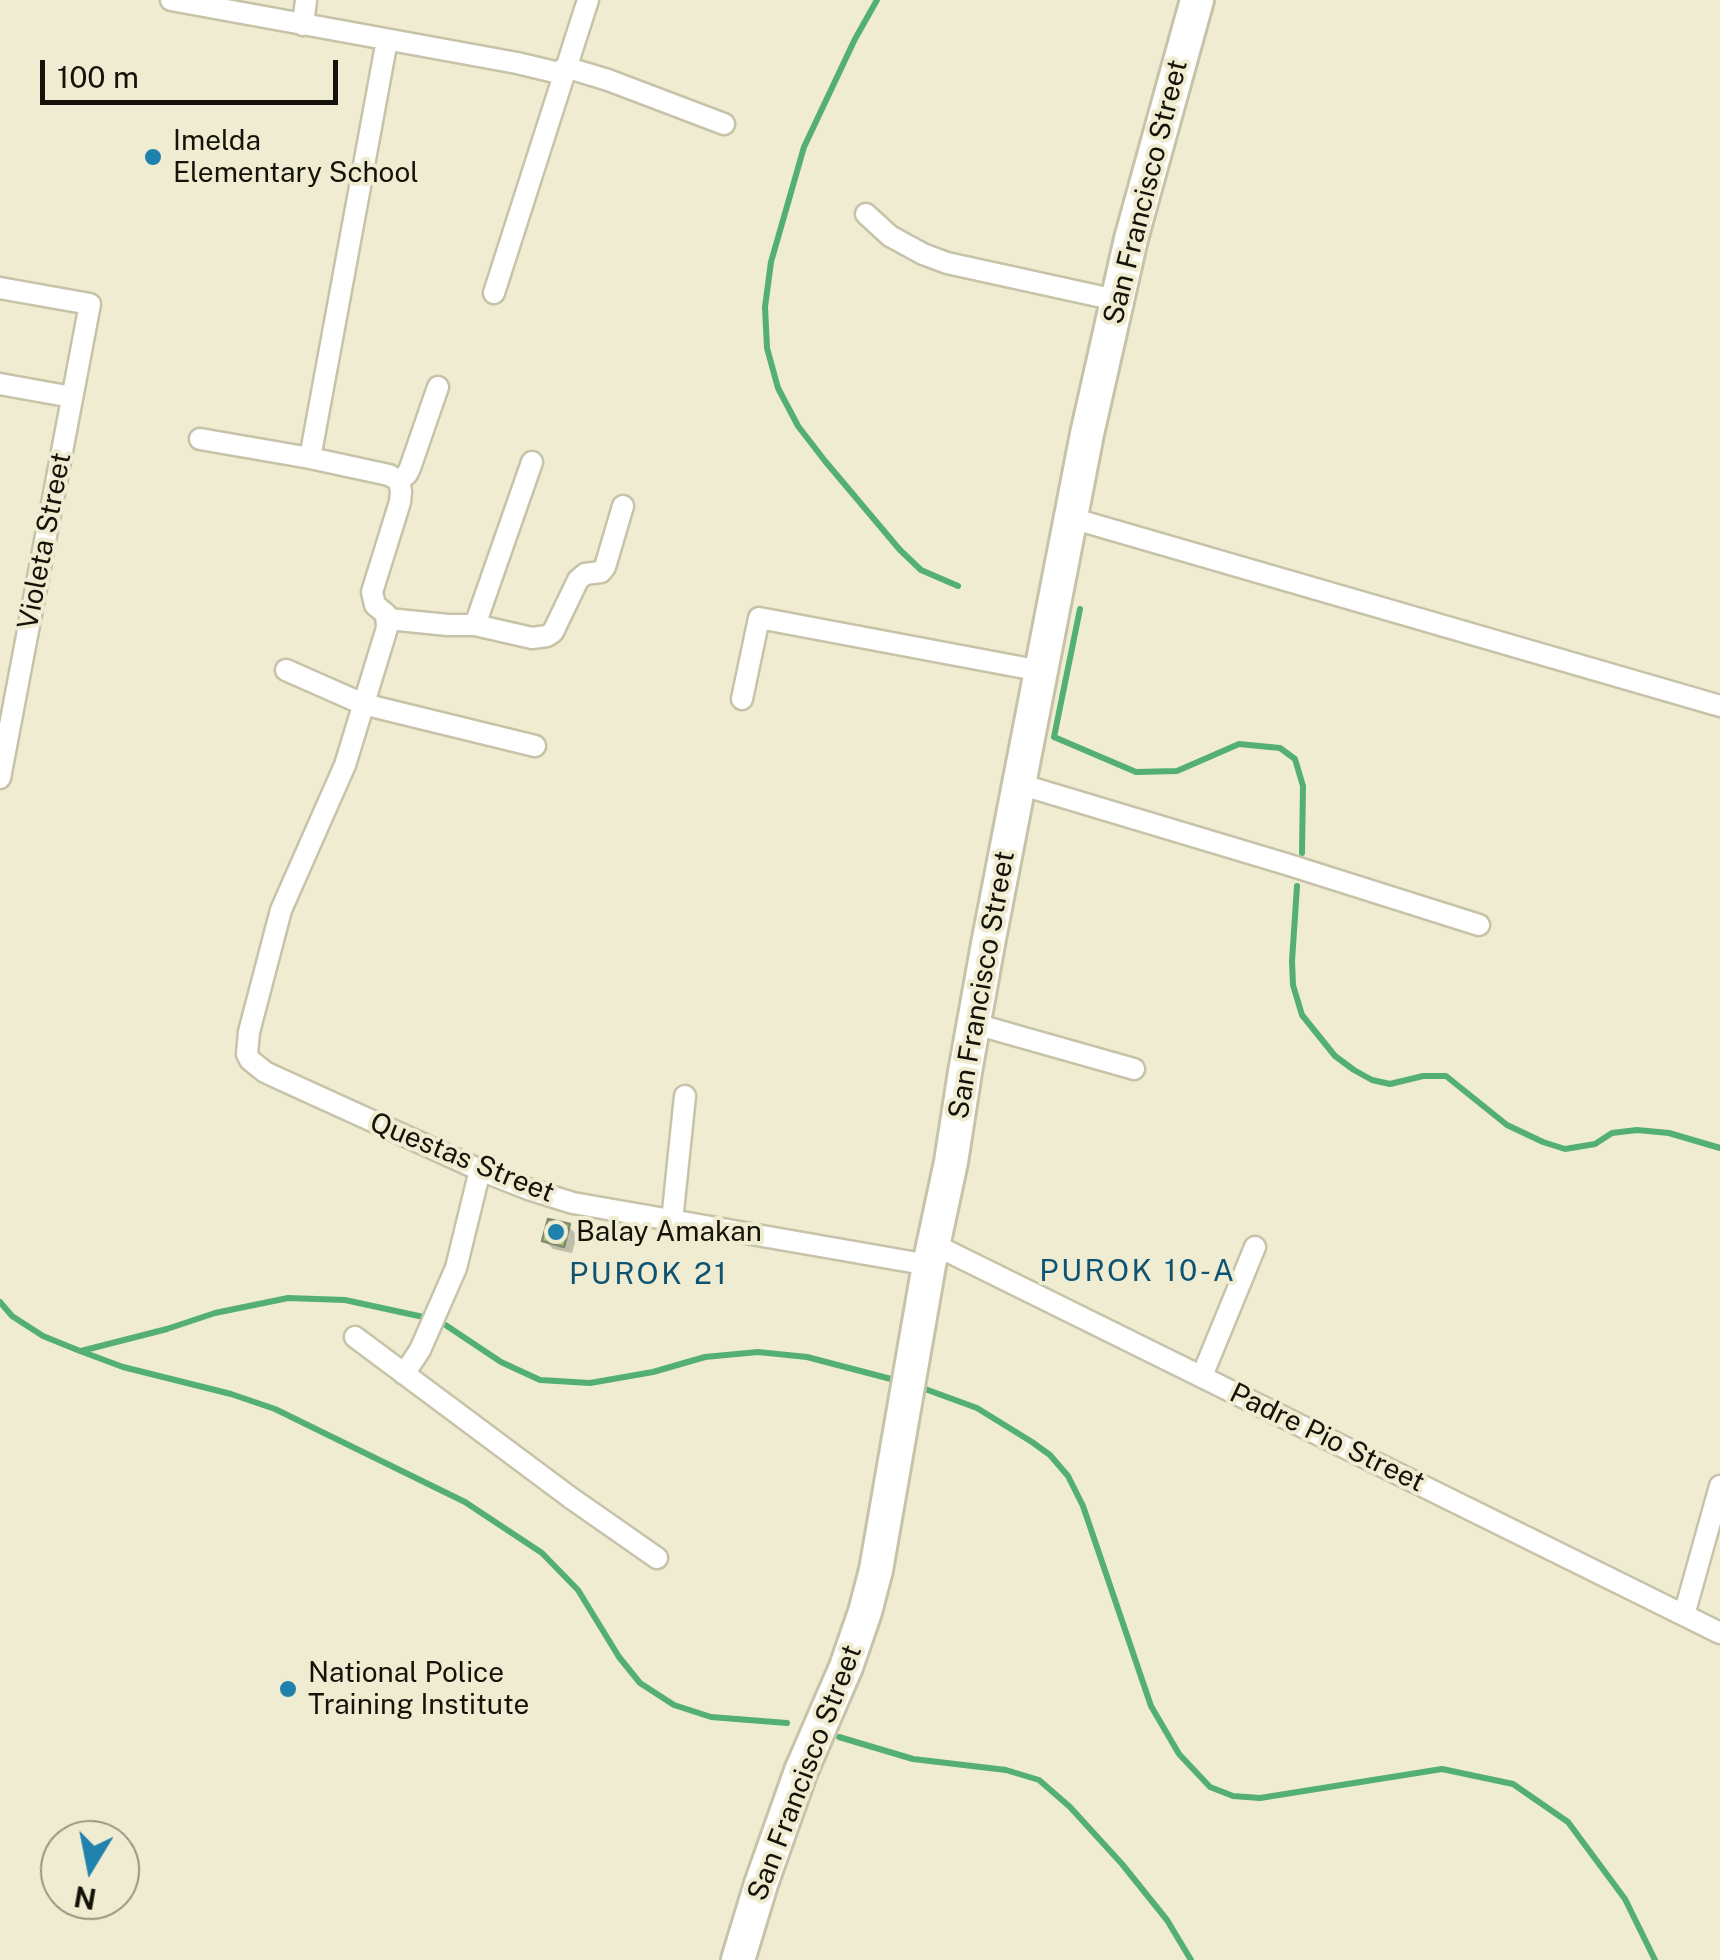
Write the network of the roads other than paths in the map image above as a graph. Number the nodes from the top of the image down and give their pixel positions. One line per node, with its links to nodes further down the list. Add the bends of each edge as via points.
1 (171, 0): 5 (street)
2 (306, 0): 6 (street)
3 (588, 0): 8 (street)
4 (1197, 0): 13 (main road, San Francisco Street)
5 (232, 6): 6 (street)
6 (302, 24): 7 (street)
7 (387, 40): 8 (street); 18 (street)
8 (564, 71): 9 (street, via 608,80); 12 (street)
9 (724, 124)
10 (866, 214): 13 (street, via 890,236 947,263)
11 (0, 288): 16 (street, Violeta Street, via 90,304)
12 (494, 293)
13 (1116, 300): 22 (main road, San Francisco Street)
14 (0, 384): 16 (street)
15 (438, 386): 20 (street, via 408,474)
16 (72, 397): 30 (street, Violeta Street)
17 (200, 440): 18 (street)
18 (310, 458): 20 (street)
19 (532, 462): 24 (street)
20 (399, 481): 23 (street, via 400,502 372,592)
21 (623, 506): 24 (street, via 606,567 578,580 553,632 536,639)
22 (1071, 518): 26 (main road, San Francisco Street); 29 (street)
23 (388, 618): 24 (street); 28 (street)
24 (475, 625)
25 (286, 670): 28 (street)
26 (1041, 671): 27 (street, via 760,618); 33 (main road, San Francisco Street)
27 (742, 699)
28 (362, 704): 31 (street); 38 (street, Questas Street, via 344,765 281,910 247,1054 266,1072)
29 (1720, 706)
30 (4, 727): 32 (street, Violeta Street)
31 (535, 746)
32 (0, 778)
33 (1019, 784): 34 (street); 35 (main road, San Francisco Street)
34 (1479, 925)
35 (975, 1024): 36 (street); 41 (main road, San Francisco Street)
36 (1134, 1068)
37 (685, 1096): 39 (street)
38 (480, 1170): 39 (street, Questas Street, via 573,1202); 43 (street, via 456,1268)
39 (672, 1221): 41 (street, Questas Street)
40 (1255, 1246): 44 (street)
41 (931, 1254): 44 (street, Padre Pio Street); 49 (main road, San Francisco Street, via 865,1612 788,1808)
42 (355, 1337): 43 (street)
43 (404, 1374): 46 (street)
44 (1202, 1376): 47 (street, Padre Pio Street)
45 (1720, 1486): 47 (street)
46 (657, 1558)
47 (1684, 1615): 48 (street, Padre Pio Street)
48 (1720, 1633)
49 (738, 1960)

